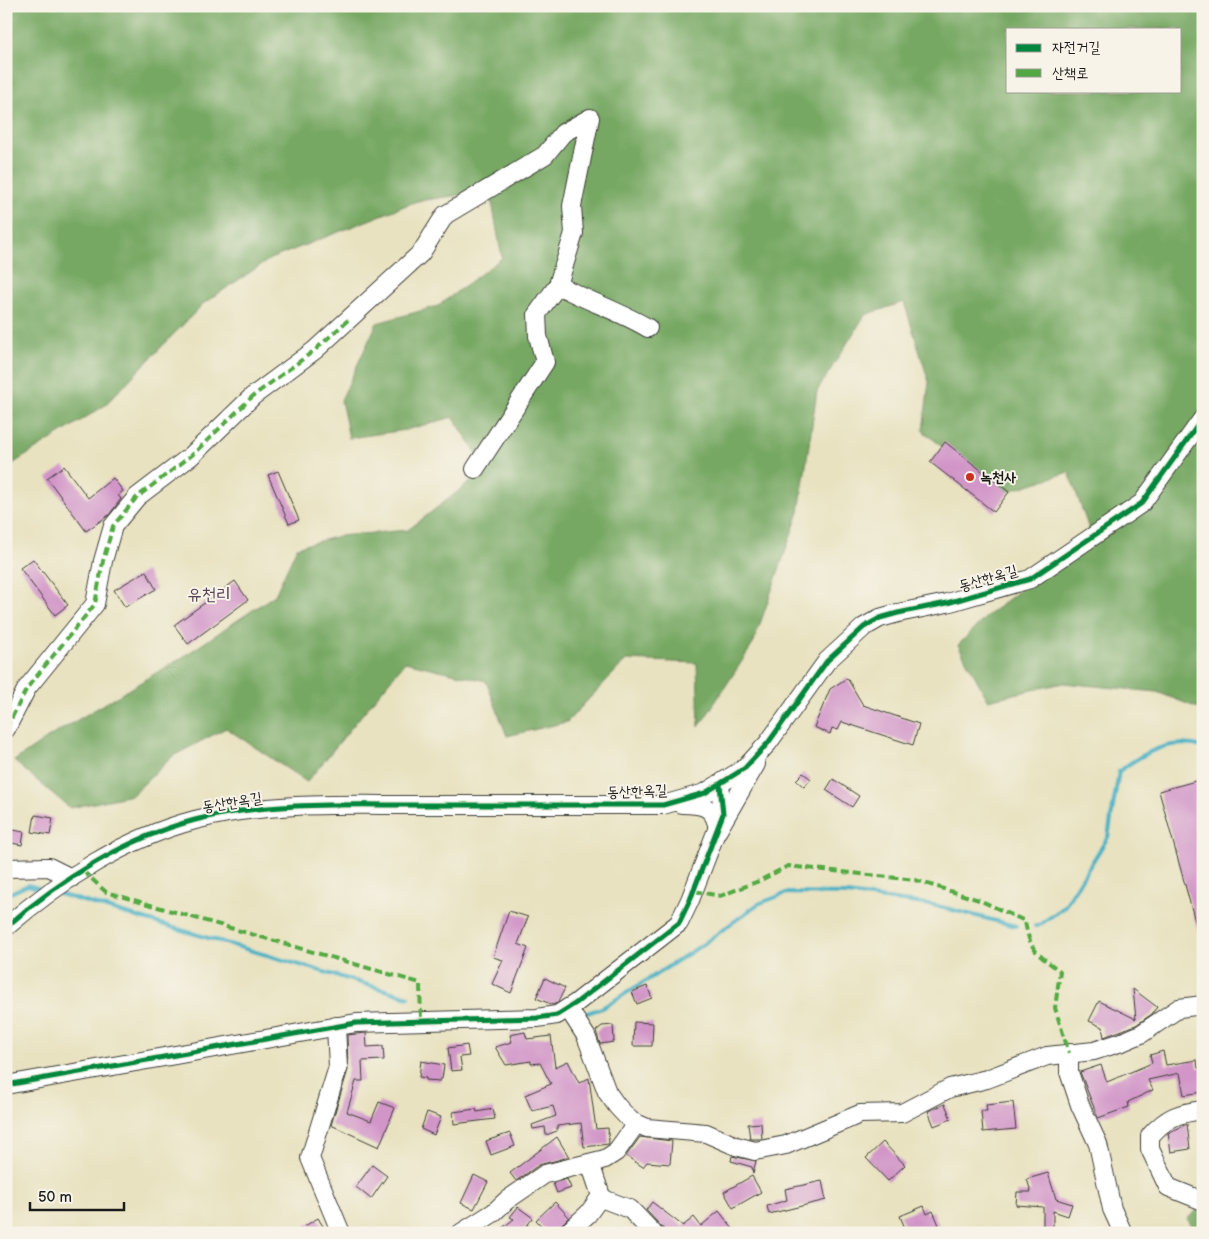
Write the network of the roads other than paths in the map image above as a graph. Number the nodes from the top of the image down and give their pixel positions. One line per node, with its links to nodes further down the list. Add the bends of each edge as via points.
1 (558, 285): 2 (street, via 584,300 619,311); 4 (street, via 537,314 538,336 545,362); 5 (street, via 574,233 572,206 590,118 563,133 545,155 445,215 421,253 348,320 315,350 253,396 191,456 137,497 113,526 95,604 27,688)
2 (648, 328)
3 (1203, 418): 6 (street, 동산한옥길, via 1142,503 1030,579 880,618 864,627 827,660)
4 (475, 469)
5 (6, 728)
6 (761, 752): 7 (street, 동산한옥길); 9 (street, via 753,772)
7 (720, 785): 8 (street, 동산한옥길, via 695,797); 9 (street, via 723,814)
8 (663, 805): 9 (street, via 696,804 706,807 714,814); 11 (street, 동산한옥길, via 346,805 236,811 166,830 111,854)
9 (718, 830): 14 (street, via 679,924)
10 (6, 868): 11 (street, via 49,867)
11 (66, 882): 12 (street, 동산한옥길)
12 (6, 927)
13 (1203, 1005): 16 (street, via 1179,1008 1141,1034 1122,1042 1094,1051)
14 (568, 1008): 15 (street, via 548,1018 382,1021); 19 (street, via 586,1036 608,1092 622,1113)
15 (336, 1026): 17 (street); 23 (street, via 338,1066 310,1158)
16 (1069, 1053): 19 (street, via 1047,1056 987,1079 950,1088 902,1113 869,1112 853,1116 792,1143 764,1150 745,1149 706,1133 647,1128); 27 (street, via 1069,1072 1098,1144 1112,1209)
17 (6, 1085)
18 (1203, 1110): 22 (street, via 1180,1112 1150,1136 1150,1149 1168,1187)
19 (636, 1124): 20 (street, via 616,1152)
20 (590, 1163): 21 (street); 24 (street, via 544,1174)
21 (601, 1196): 25 (street, via 588,1214); 26 (street, via 630,1209)
22 (1203, 1202)
23 (341, 1233)
24 (461, 1233)
25 (567, 1233)
26 (653, 1233)
27 (1123, 1233)

